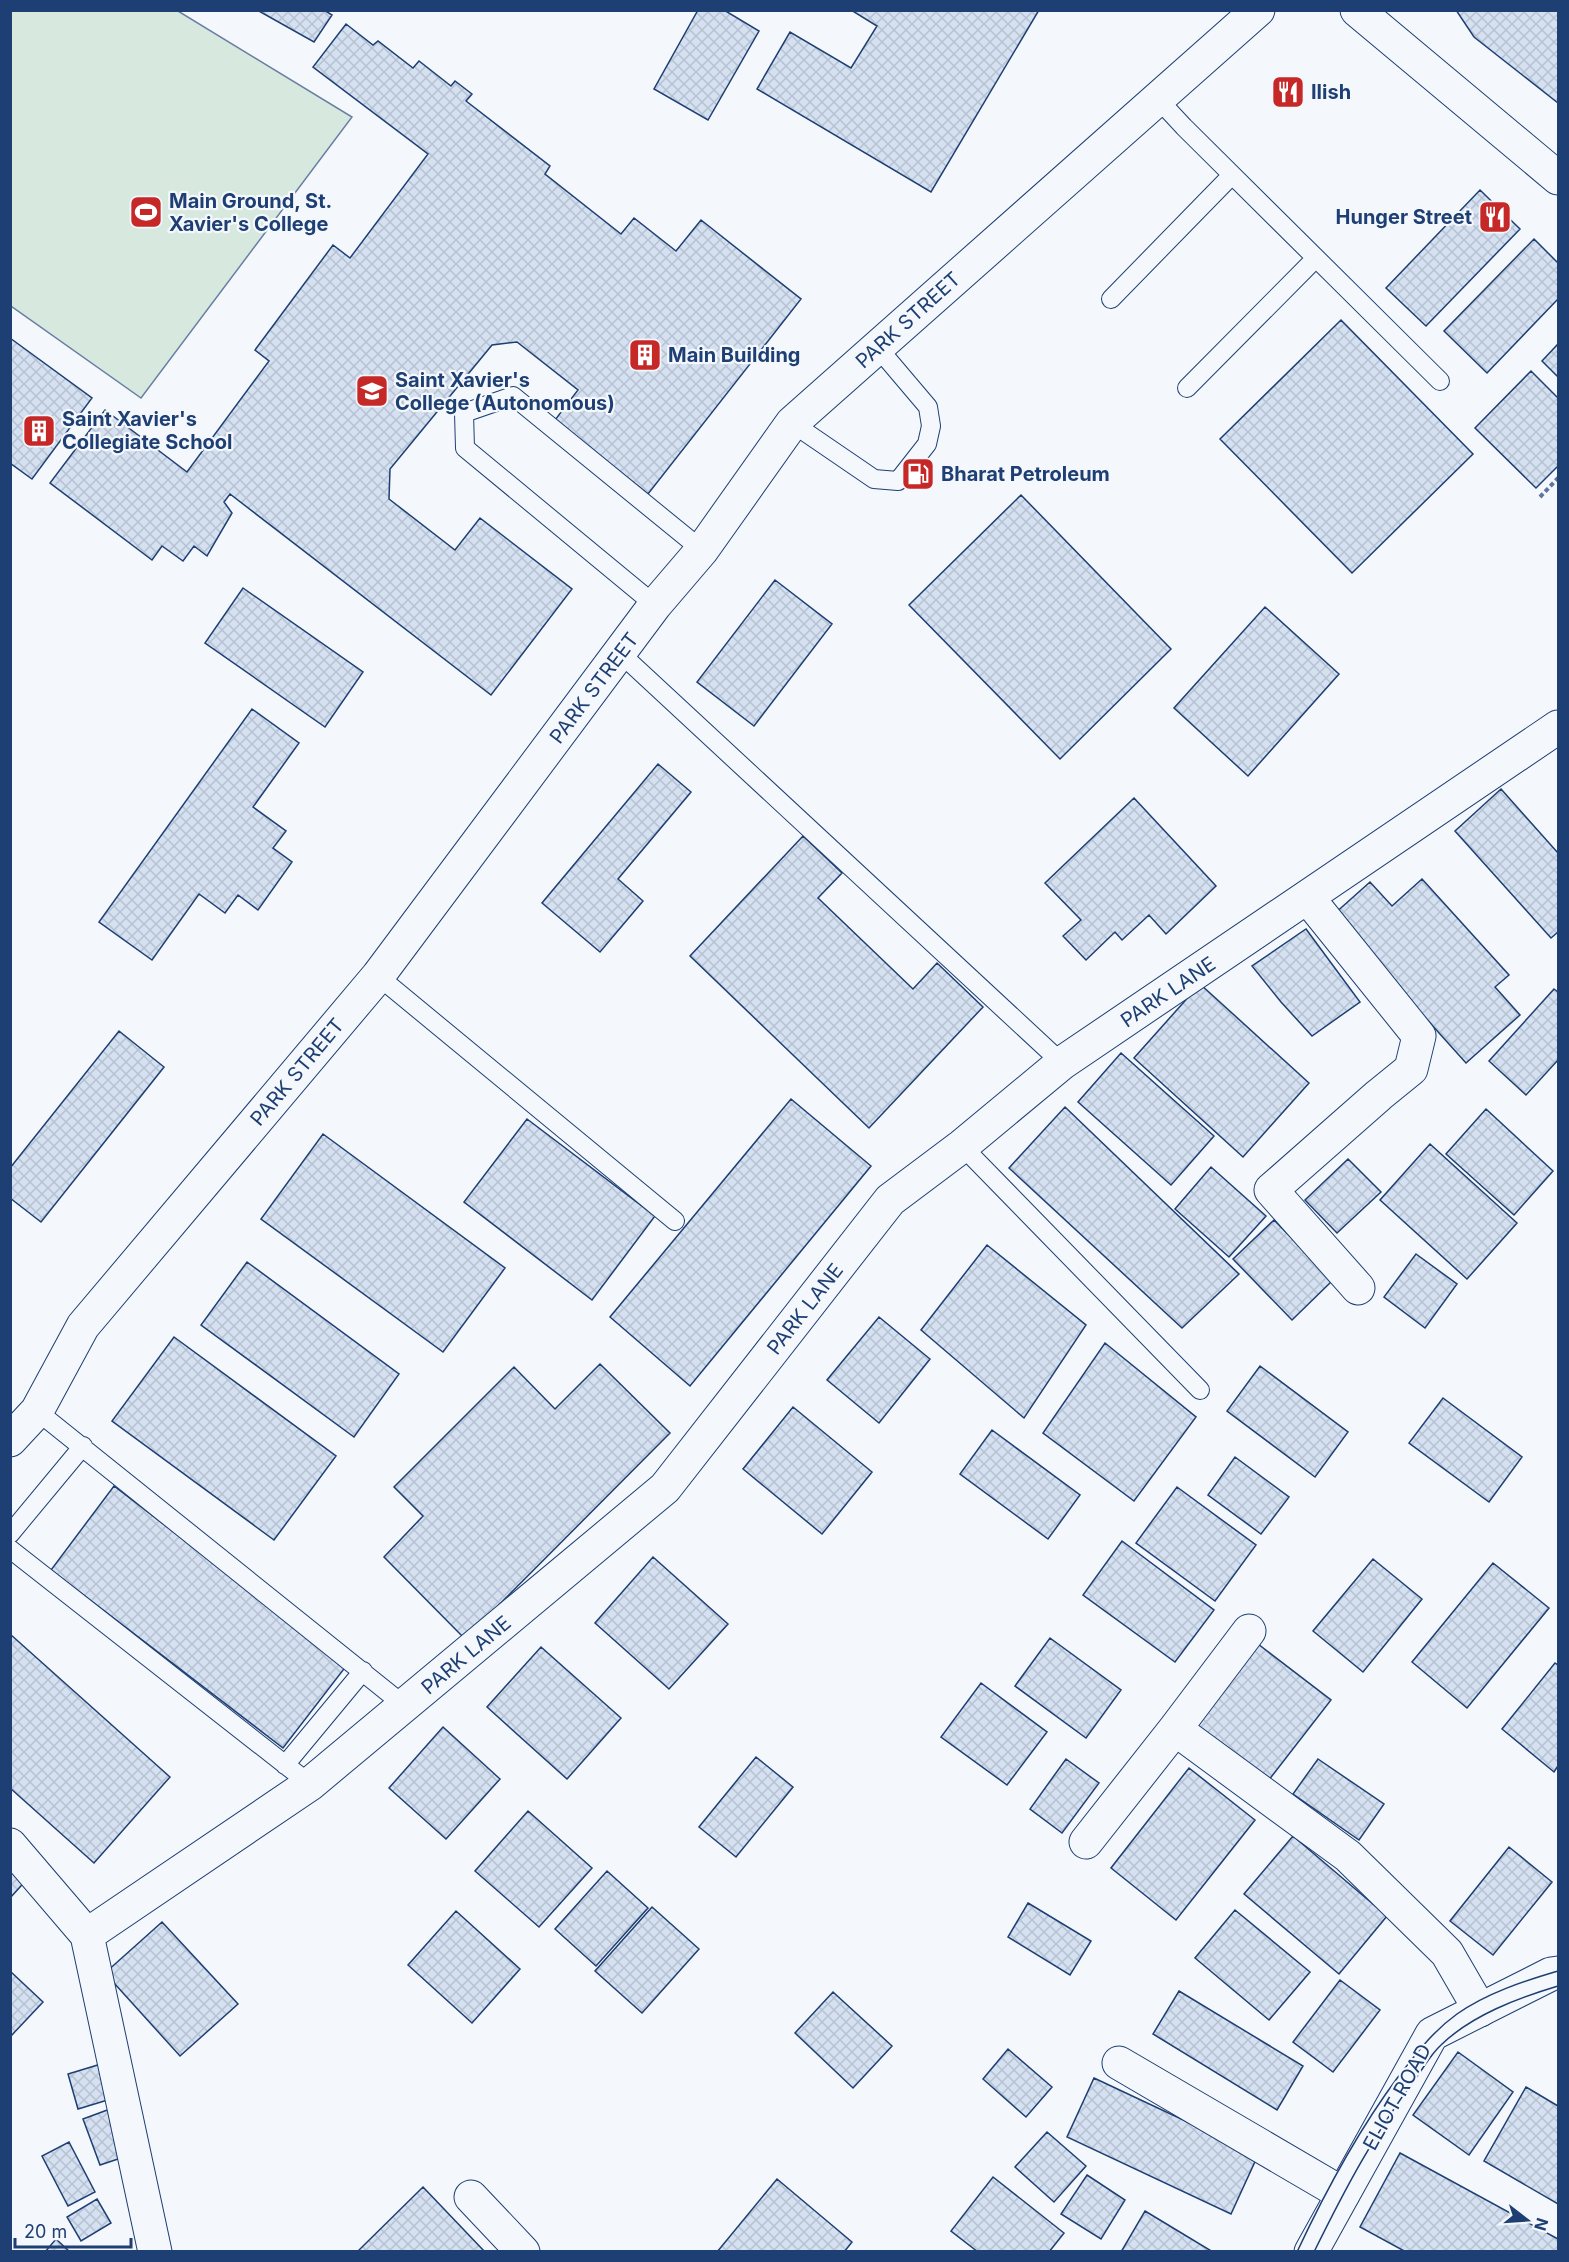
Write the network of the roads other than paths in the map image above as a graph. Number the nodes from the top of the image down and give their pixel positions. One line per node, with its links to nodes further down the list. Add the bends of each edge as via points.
1 (1258, 10): 3 (street, PARK STREET)
2 (1358, 10): 5 (street)
3 (1158, 99): 4 (lane); 8 (street, PARK STREET)
4 (1232, 175): 6 (lane); 7 (lane)
5 (1558, 178)
6 (1316, 258): 9 (lane); 10 (lane)
7 (1111, 299)
8 (878, 348): 11 (street, PARK STREET); 11 (lane, via 928,407 931,426 927,444 898,481 874,479)
9 (1440, 381)
10 (1187, 387)
11 (792, 423): 12 (street, PARK STREET)
12 (702, 550): 13 (street, PARK STREET); 13 (lane, via 513,396 464,413 465,448)
13 (655, 606): 14 (street, PARK STREET)
14 (620, 653): 17 (street, PARK STREET); 18 (lane)
15 (1558, 727): 16 (street, PARK LANE)
16 (1308, 898): 18 (street, PARK LANE); 21 (street, via 1419,1036 1411,1069 1271,1190)
17 (378, 976): 20 (lane); 23 (street, PARK STREET, via 83,1326)
18 (1062, 1063): 19 (street, PARK LANE)
19 (962, 1146): 22 (lane); 30 (street, PARK LANE, via 890,1200 665,1488)
20 (675, 1221)
21 (1358, 1288)
22 (1200, 1390)
23 (37, 1411): 24 (street, PARK STREET); 25 (lane)
24 (10, 1440)
25 (83, 1446): 26 (lane); 29 (lane)
26 (10, 1534)
27 (10, 1549): 32 (lane)
28 (1249, 1631): 31 (street)
29 (363, 1671): 30 (lane); 32 (lane)
30 (405, 1706): 33 (street, PARK LANE)
31 (1176, 1729): 34 (street); 38 (street, via 1348,1856 1448,1953)
32 (285, 1765): 33 (lane)
33 (310, 1784): 36 (street, PARK LANE)
34 (1086, 1842)
35 (10, 1845): 36 (street)
36 (87, 1935): 42 (street)
37 (1558, 1973): 38 (street, ELIOT ROAD)
38 (1480, 2010): 40 (street, ELIOT ROAD, via 1432,2034)
39 (1119, 2062): 40 (street)
40 (1343, 2194): 44 (street, ELIOT ROAD)
41 (471, 2197): 43 (street)
42 (155, 2252)
43 (523, 2252)
44 (1311, 2252)

